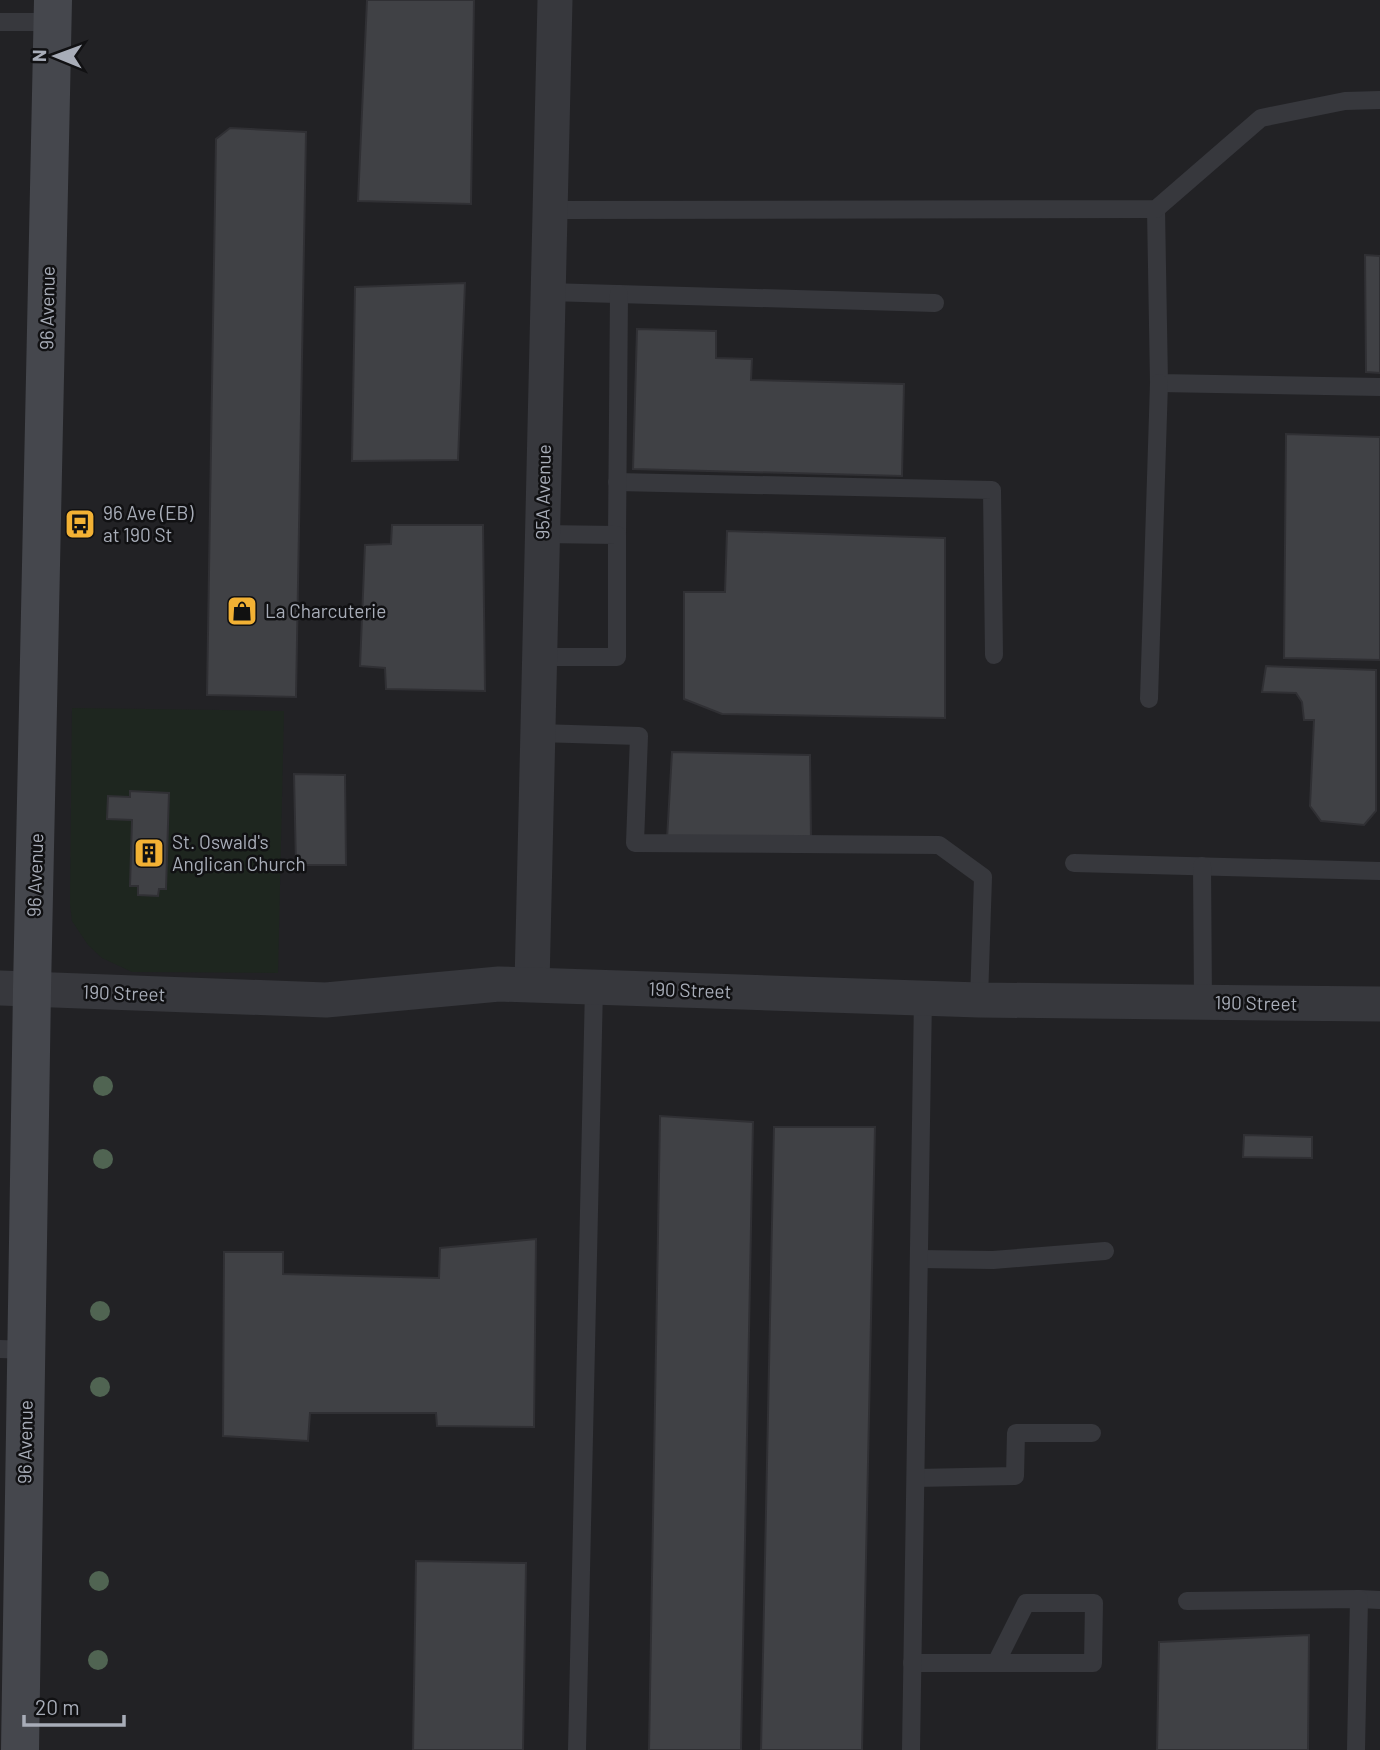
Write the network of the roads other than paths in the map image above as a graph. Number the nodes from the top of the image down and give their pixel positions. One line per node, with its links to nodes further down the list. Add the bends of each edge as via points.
1 (555, 0): 6 (street, 95A Avenue)
2 (53, 11): 3 (lane); 24 (main road, 96 Avenue)
3 (0, 22)
4 (1380, 100): 5 (lane, via 1345,101 1261,118)
5 (1156, 209): 6 (lane); 10 (lane)
6 (550, 210): 7 (street, 95A Avenue)
7 (548, 292): 8 (lane); 13 (street, 95A Avenue)
8 (619, 294): 9 (lane); 12 (lane)
9 (935, 303)
10 (1159, 383): 11 (lane); 17 (lane)
11 (1380, 387)
12 (617, 482): 14 (lane); 15 (lane, via 992,490)
13 (542, 534): 14 (lane); 16 (street, 95A Avenue)
14 (617, 535): 16 (lane, via 617,657)
15 (994, 654)
16 (540, 657): 18 (street, 95A Avenue)
17 (1149, 699)
18 (538, 733): 22 (street, 95A Avenue); 26 (lane, via 639,736 635,843 939,845 983,877)
19 (1074, 863): 20 (lane)
20 (1202, 866): 21 (lane); 27 (lane)
21 (1380, 871)
22 (532, 984): 23 (street, 190 Street); 24 (street, 190 Street, via 326,1000)
23 (594, 987): 25 (street, 190 Street); 41 (lane)
24 (16, 989): 31 (main road, 96 Avenue)
25 (923, 998): 26 (street, 190 Street); 30 (lane)
26 (979, 1000): 27 (street, 190 Street)
27 (1203, 1002): 28 (street, 190 Street)
28 (1380, 1004)
29 (1105, 1251): 30 (lane, via 993,1260)
30 (919, 1259): 33 (lane)
31 (13, 1350): 39 (main road, 96 Avenue)
32 (1092, 1433): 33 (lane, via 1016,1433 1015,1476)
33 (916, 1478): 37 (lane)
34 (1359, 1599): 35 (lane); 36 (lane); 43 (lane)
35 (1380, 1600)
36 (1187, 1601)
37 (912, 1663): 38 (lane); 42 (lane)
38 (996, 1663): 38 (lane, via 1093,1663 1094,1603 1026,1602)
39 (11, 1695): 40 (main road, 96 Avenue)
40 (20, 1750)
41 (577, 1750)
42 (911, 1750)
43 (1356, 1750)

